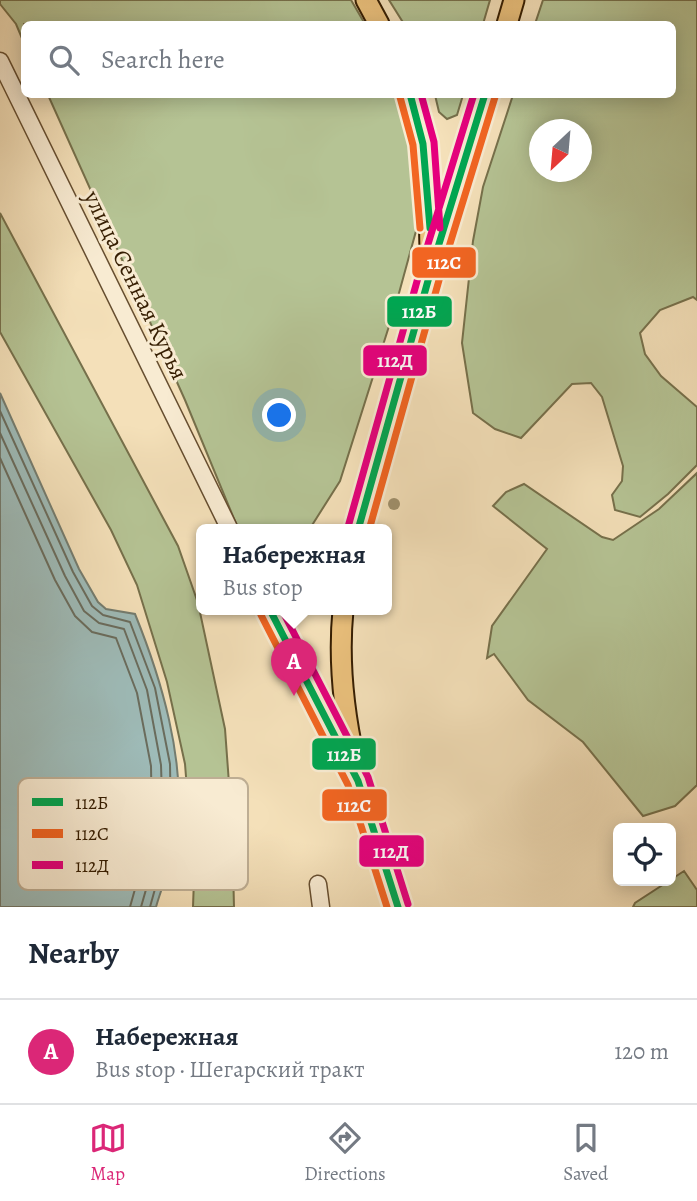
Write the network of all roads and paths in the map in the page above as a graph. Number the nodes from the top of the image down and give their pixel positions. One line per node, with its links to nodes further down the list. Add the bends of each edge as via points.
1 (366, 0): 3 (main road)
2 (514, 0): 4 (main road)
3 (377, 21)
4 (508, 21)
5 (0, 61): 9 (street, улица Сенная Курья)
6 (412, 98): 8 (main road, via 428,174)
7 (484, 98): 8 (main road)
8 (431, 270): 10 (main road)
9 (227, 524)
10 (360, 524)
11 (273, 615): 13 (street)
12 (343, 615): 13 (main road, via 342,679)
13 (358, 781): 16 (main road)
14 (318, 884): 15 (street)
15 (321, 907)
16 (398, 907)

